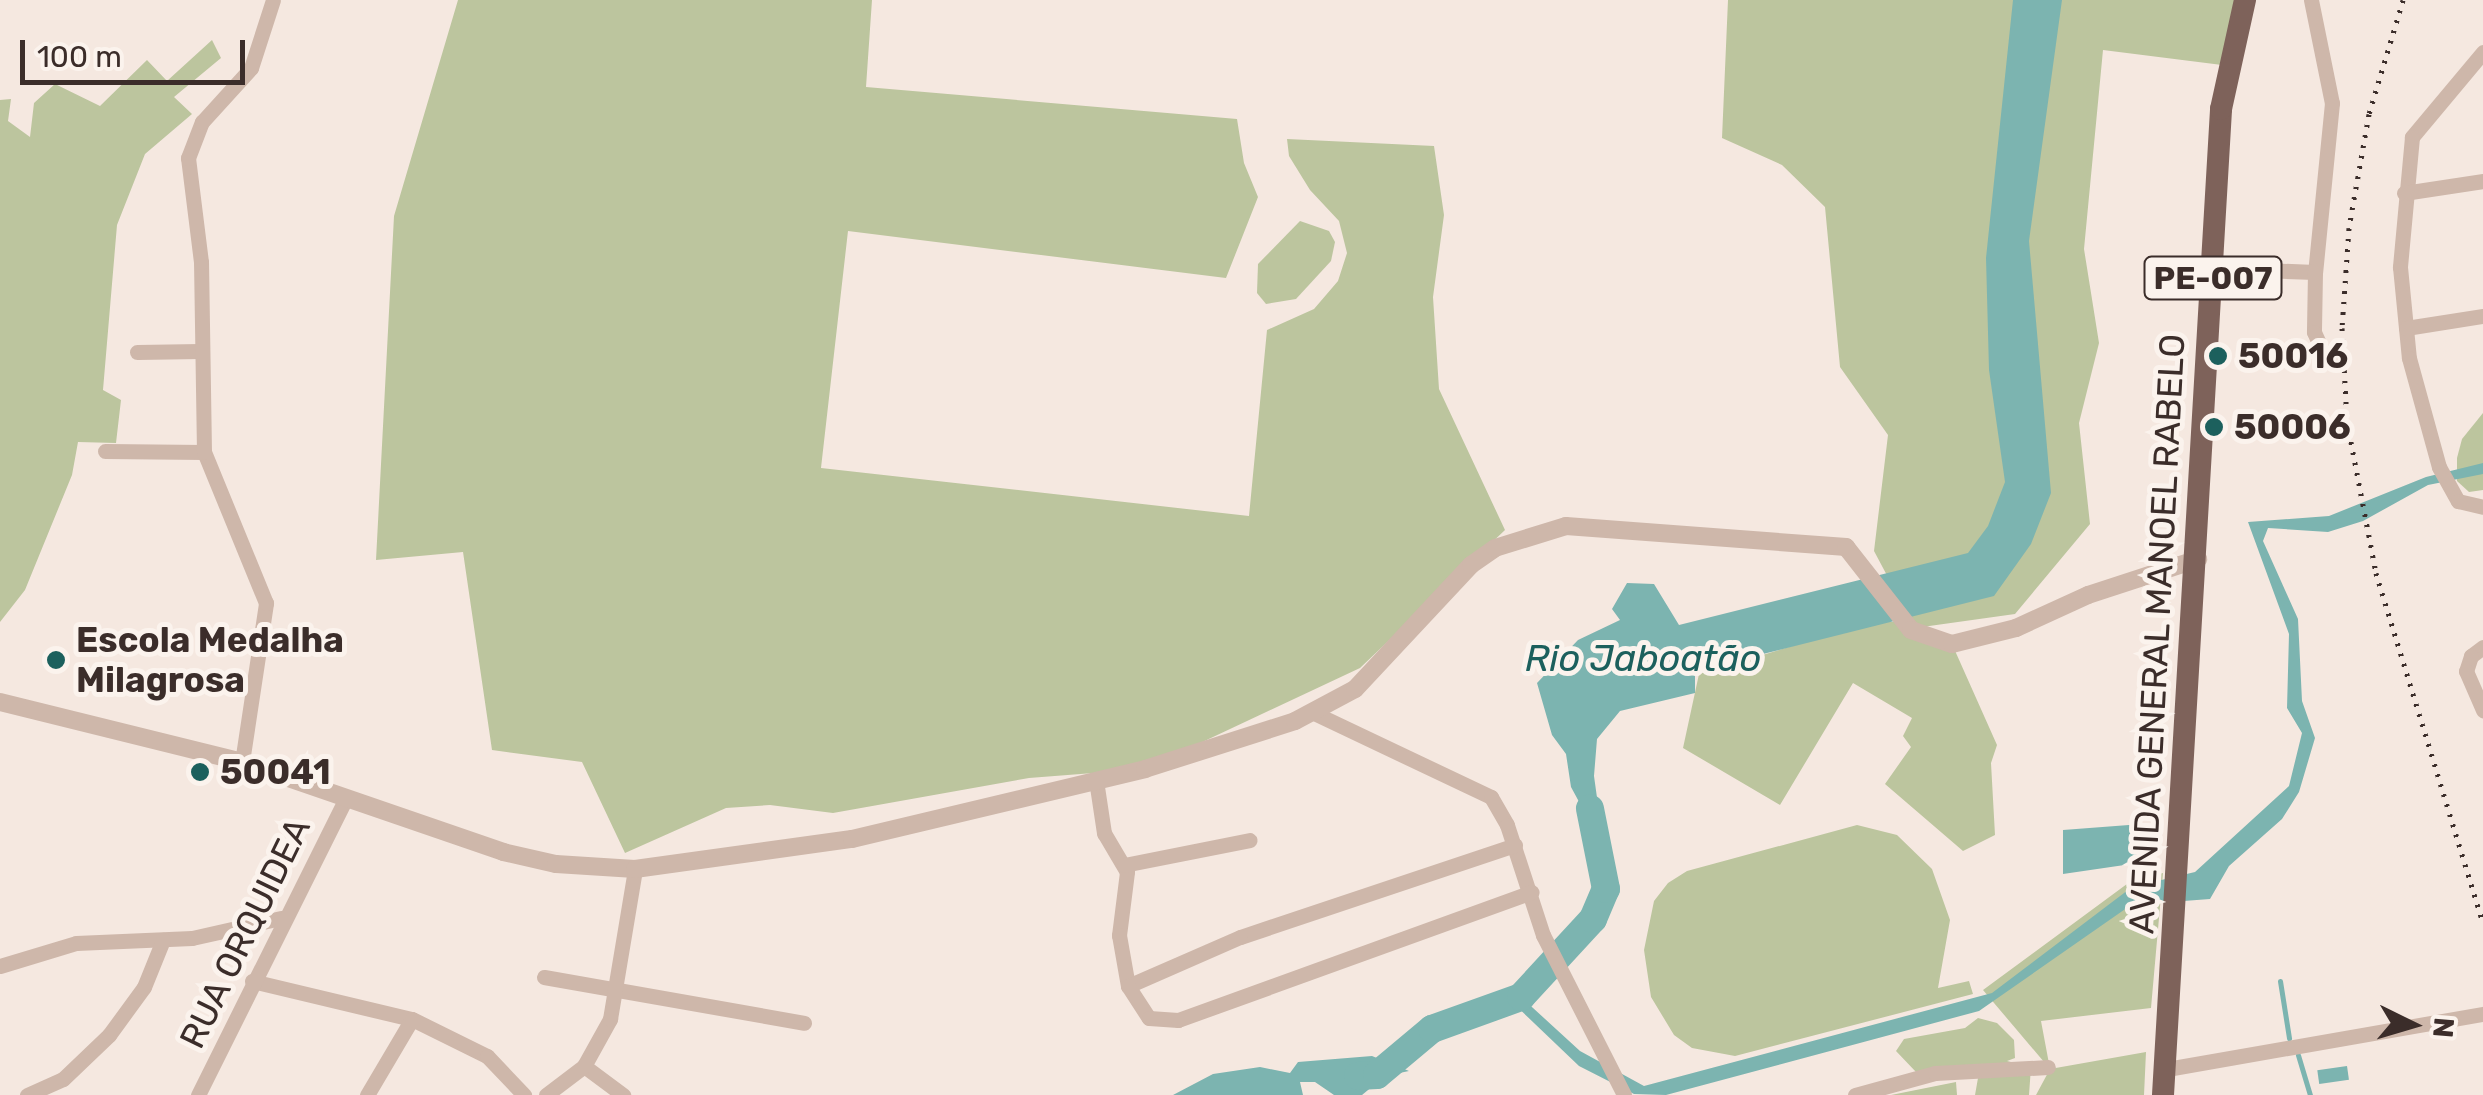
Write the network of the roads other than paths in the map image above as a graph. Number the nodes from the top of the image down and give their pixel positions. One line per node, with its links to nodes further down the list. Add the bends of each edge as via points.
1 (274, 0): 11 (street, via 251,68 202,122 188,158 201,262)
2 (2245, 0): 7 (main road, AVENIDA GENERAL MANOEL RABELO / PE-007, via 2222,110)
3 (2311, 0): 8 (street, via 2332,103)
4 (2483, 52): 6 (street, via 2412,136)
5 (2483, 182): 6 (street)
6 (2404, 193): 10 (street, via 2400,267)
7 (2214, 268): 8 (street); 17 (main road, AVENIDA GENERAL MANOEL RABELO / PE-007)
8 (2315, 272): 13 (street, via 2314,332)
9 (2483, 316): 10 (street)
10 (2406, 328): 16 (street, via 2446,485 2458,501)
11 (200, 351): 12 (street); 15 (street)
12 (138, 352)
13 (2326, 359)
14 (105, 451): 15 (street)
15 (204, 452): 22 (street, via 266,603)
16 (2483, 507)
17 (2198, 559): 21 (street, via 1952,644 1904,622 1846,546 1617,526 1529,534 1471,565 1381,666); 42 (main road, AVENIDA GENERAL MANOEL RABELO / PE-007)
18 (2483, 647): 20 (street, via 2470,656 2466,671)
19 (0, 702): 22 (street)
20 (2483, 710)
21 (1314, 714): 23 (street); 26 (street, via 1476,785 1500,809)
22 (242, 762): 24 (street)
23 (1096, 780): 27 (street, via 1104,833); 28 (street, via 798,850)
24 (346, 798): 28 (street, via 503,852 556,864); 30 (street, RUA ORQUIDEA)
25 (1250, 840): 27 (street)
26 (1515, 844): 29 (street); 35 (street, via 1224,944)
27 (1124, 865): 35 (street, via 1119,935)
28 (636, 869): 36 (street)
29 (1532, 892): 35 (street, via 1178,1020 1149,1018); 49 (street, via 1543,935)
30 (281, 918): 31 (street); 34 (street, RUA ORQUIDEA)
31 (163, 940): 32 (street, via 76,943); 43 (street, via 144,987 109,1035 64,1079)
32 (0, 966)
33 (544, 977): 36 (street)
34 (252, 980): 38 (street); 44 (street, RUA ORQUIDEA)
35 (1128, 986)
36 (618, 991): 39 (street); 40 (street)
37 (2483, 1014): 42 (street)
38 (412, 1020): 45 (street); 46 (street, via 486,1056)
39 (804, 1023)
40 (584, 1066): 47 (street); 48 (street)
41 (2048, 1067): 50 (street, via 1935,1073)
42 (2167, 1069): 51 (main road, AVENIDA GENERAL MANOEL RABELO / PE-007)
43 (27, 1095)
44 (198, 1095)
45 (367, 1095)
46 (524, 1095)
47 (546, 1095)
48 (623, 1095)
49 (1624, 1095)
50 (1855, 1095)
51 (2163, 1095)

